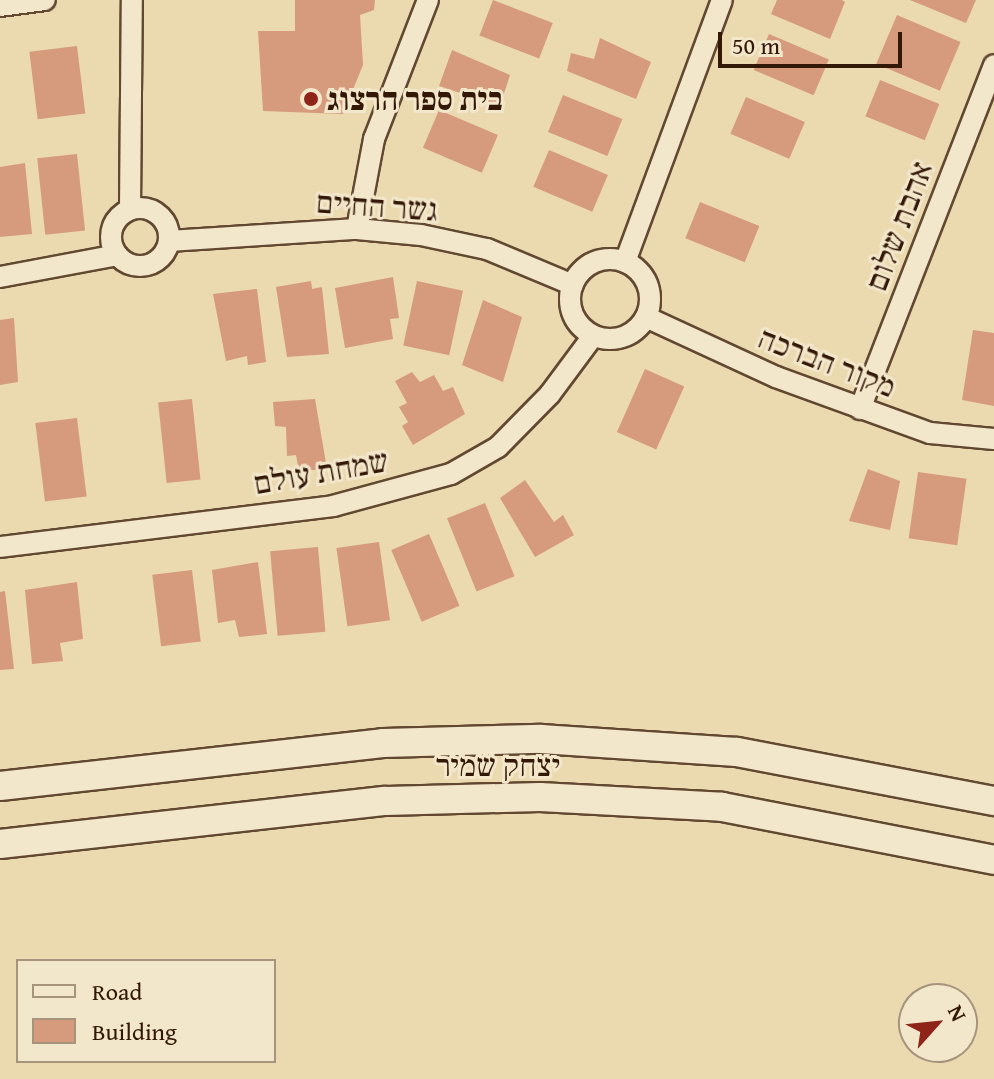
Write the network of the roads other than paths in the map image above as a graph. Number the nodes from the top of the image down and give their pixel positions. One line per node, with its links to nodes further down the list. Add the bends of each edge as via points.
1 (45, 0): 5 (street)
2 (132, 0): 7 (street)
3 (428, 0): 8 (street, via 374,139)
4 (722, 0): 11 (street)
5 (0, 6)
6 (994, 65): 16 (street, אהבת שלום)
7 (130, 209): 9 (street, via 143,207 162,216); 10 (street, via 111,231)
8 (357, 229): 9 (street, גשר החיים); 13 (street, גשר החיים, via 487,249)
9 (169, 241): 10 (street, via 163,256 147,266 134,266)
10 (117, 255): 12 (street)
11 (625, 262): 13 (street, via 590,264); 14 (street, via 641,272 650,290)
12 (0, 277)
13 (573, 285): 15 (street, via 570,308 576,322)
14 (646, 317): 15 (street, via 625,337); 16 (street, מקור הברכה)
15 (593, 336): 18 (street, שמחת עולם, via 550,394 498,447 451,474 333,506)
16 (860, 409): 17 (street, מקור הברכה, via 930,433)
17 (994, 439)
18 (0, 547)
19 (0, 786): 20 (main road, יצחק שמיר, via 426,741 580,741 737,752)
20 (994, 801)
21 (0, 844): 22 (main road, יצחק שמיר, via 386,801 540,797 722,807)
22 (994, 860)

